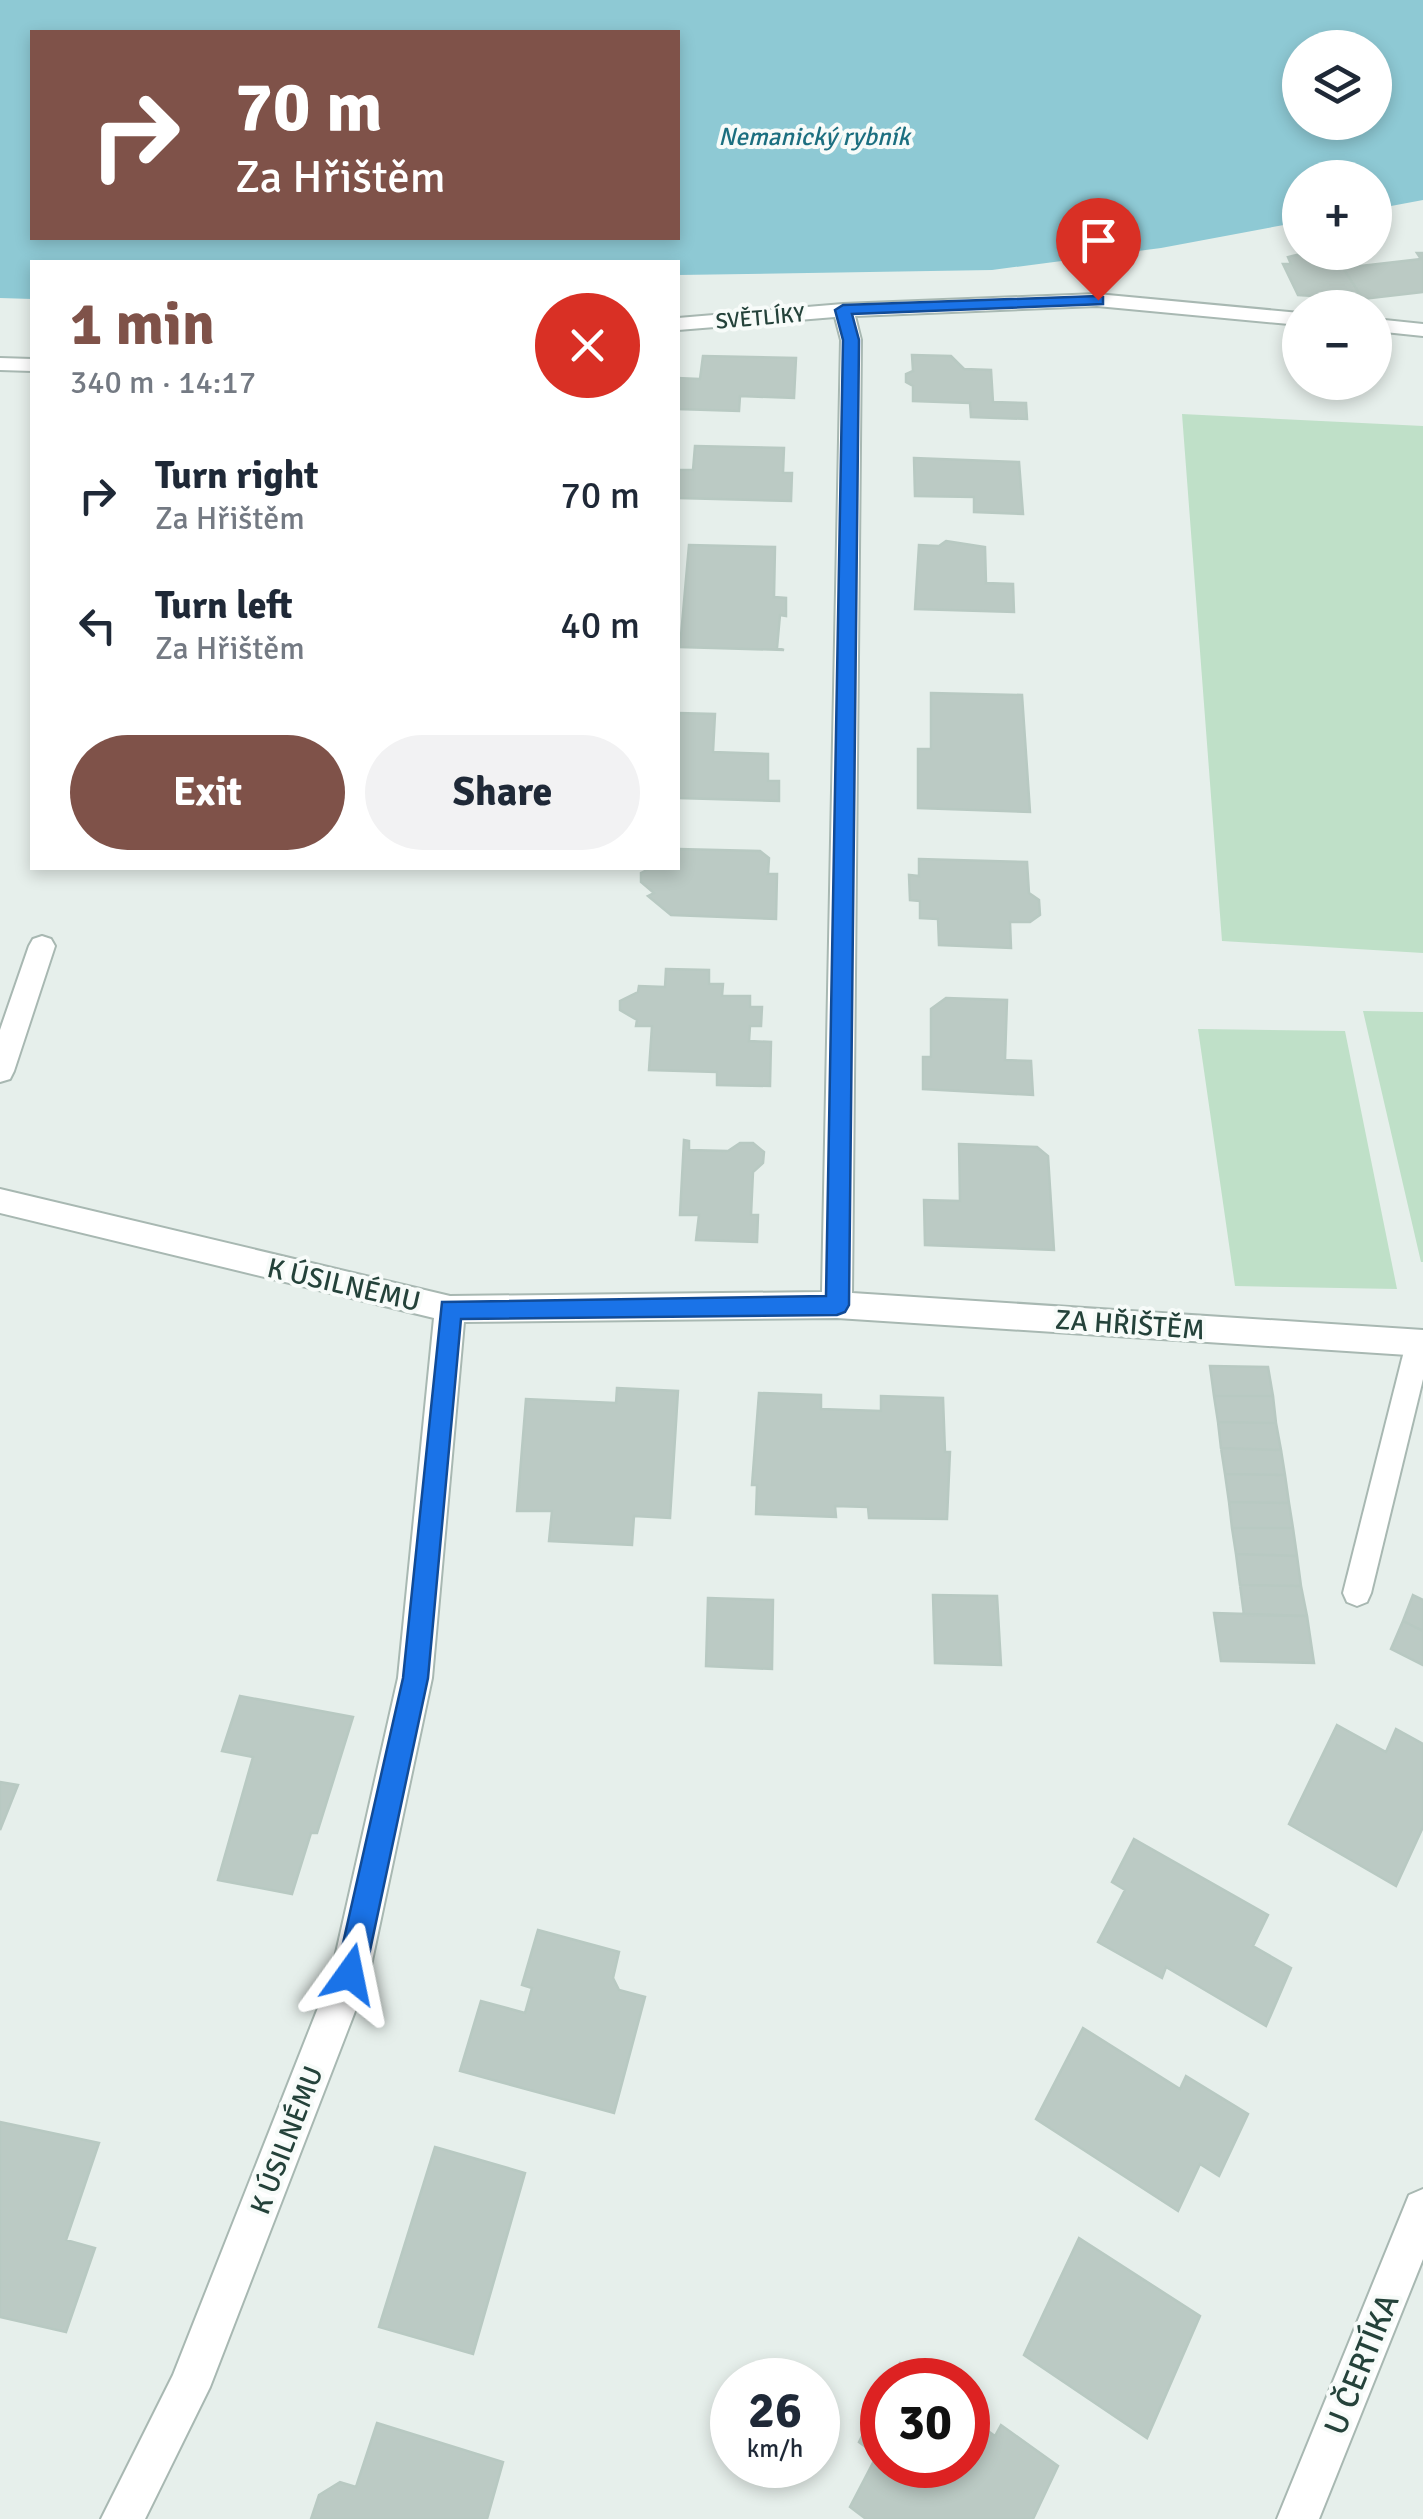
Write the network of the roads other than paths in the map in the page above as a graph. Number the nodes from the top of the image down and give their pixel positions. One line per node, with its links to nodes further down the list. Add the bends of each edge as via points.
1 (843, 310): 2 (street, via 1098,300); 3 (street, SVĚTLÍKY); 11 (street, via 851,340)
2 (1282, 317)
3 (680, 324)
4 (1392, 327): 5 (street)
5 (1423, 330)
6 (0, 364): 7 (street)
7 (30, 365)
8 (42, 946): 9 (street)
9 (0, 1071)
10 (0, 1202): 12 (street, K ÚSILNÉMU)
11 (837, 1305): 12 (street, ZA HŘIŠTĚM); 13 (street, ZA HŘIŠTĚM)
12 (450, 1309): 16 (street, K ÚSILNÉMU, via 416,1678 350,1974 188,2388)
13 (1421, 1343): 14 (lane)
14 (1356, 1593)
15 (1423, 2209): 17 (street, U ČERTÍKA)
16 (122, 2519)
17 (1298, 2519)

